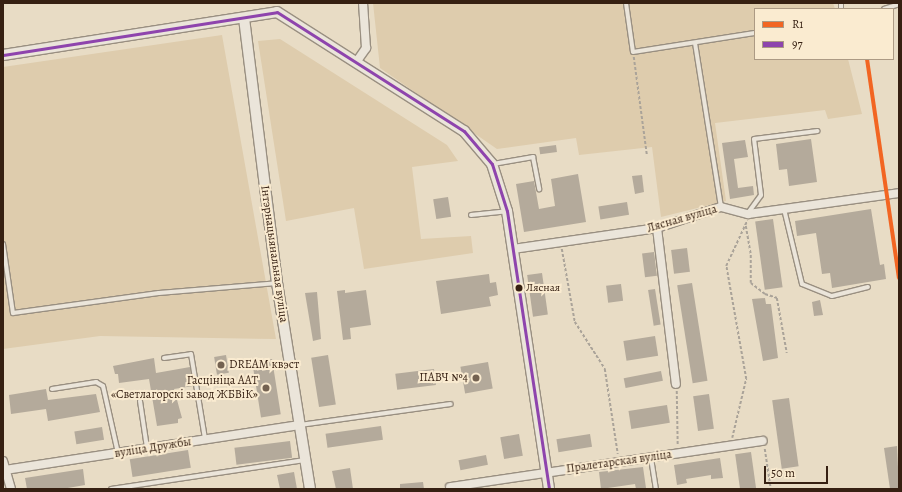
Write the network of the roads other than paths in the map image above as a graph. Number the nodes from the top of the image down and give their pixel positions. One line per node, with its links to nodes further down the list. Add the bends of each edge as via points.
1 (363, 3): 9 (street, via 366,48)
2 (626, 3): 7 (lane, via 633,52)
3 (899, 4): 4 (lane)
4 (887, 8)
5 (244, 18): 8 (street); 9 (street, via 277,12); 22 (street, Інтэрнацыянальная вуліца)
6 (754, 33): 7 (lane)
7 (695, 42): 14 (lane)
8 (3, 55)
9 (357, 61): 11 (street, via 464,130)
10 (818, 131): 17 (lane, via 754,139 760,195)
11 (492, 164): 12 (lane, via 533,157); 16 (street)
12 (539, 189)
13 (899, 194): 15 (street, Лясная вуліца)
14 (721, 207): 17 (street, Лясная вуліца); 19 (street, Лясная вуліца)
15 (784, 209): 17 (street, Лясная вуліца); 23 (lane, via 802,284 832,296)
16 (506, 211): 18 (lane); 21 (street)
17 (748, 214)
18 (471, 215)
19 (657, 228): 21 (street, Лясная вуліца); 25 (street)
20 (3, 244): 22 (lane, via 13,313 158,293)
21 (513, 249): 38 (street)
22 (277, 283): 29 (street, Інтэрнацыянальная вуліца)
23 (868, 287)
24 (164, 358): 30 (lane, via 191,354)
25 (676, 384)
26 (52, 389): 33 (lane, via 96,382 103,386)
27 (140, 401): 32 (lane)
28 (451, 404): 29 (lane)
29 (300, 425): 30 (street, вуліца Дружбы); 35 (street, Інтэрнацыянальная вуліца)
30 (205, 440): 32 (street, вуліца Дружбы)
31 (763, 441): 34 (street, Пралетарская вуліца)
32 (147, 449): 33 (street, вуліца Дружбы)
33 (118, 453): 37 (street, вуліца Дружбы)
34 (651, 458): 38 (street, Пралетарская вуліца); 44 (lane)
35 (306, 460): 41 (lane); 42 (street, Інтэрнацыянальная вуліца)
36 (3, 461): 37 (street)
37 (6, 470): 40 (street)
38 (547, 473): 39 (street, Пралетарская вуліца); 43 (street)
39 (450, 488)
40 (10, 489)
41 (111, 489)
42 (310, 489)
43 (549, 489)
44 (656, 489)

